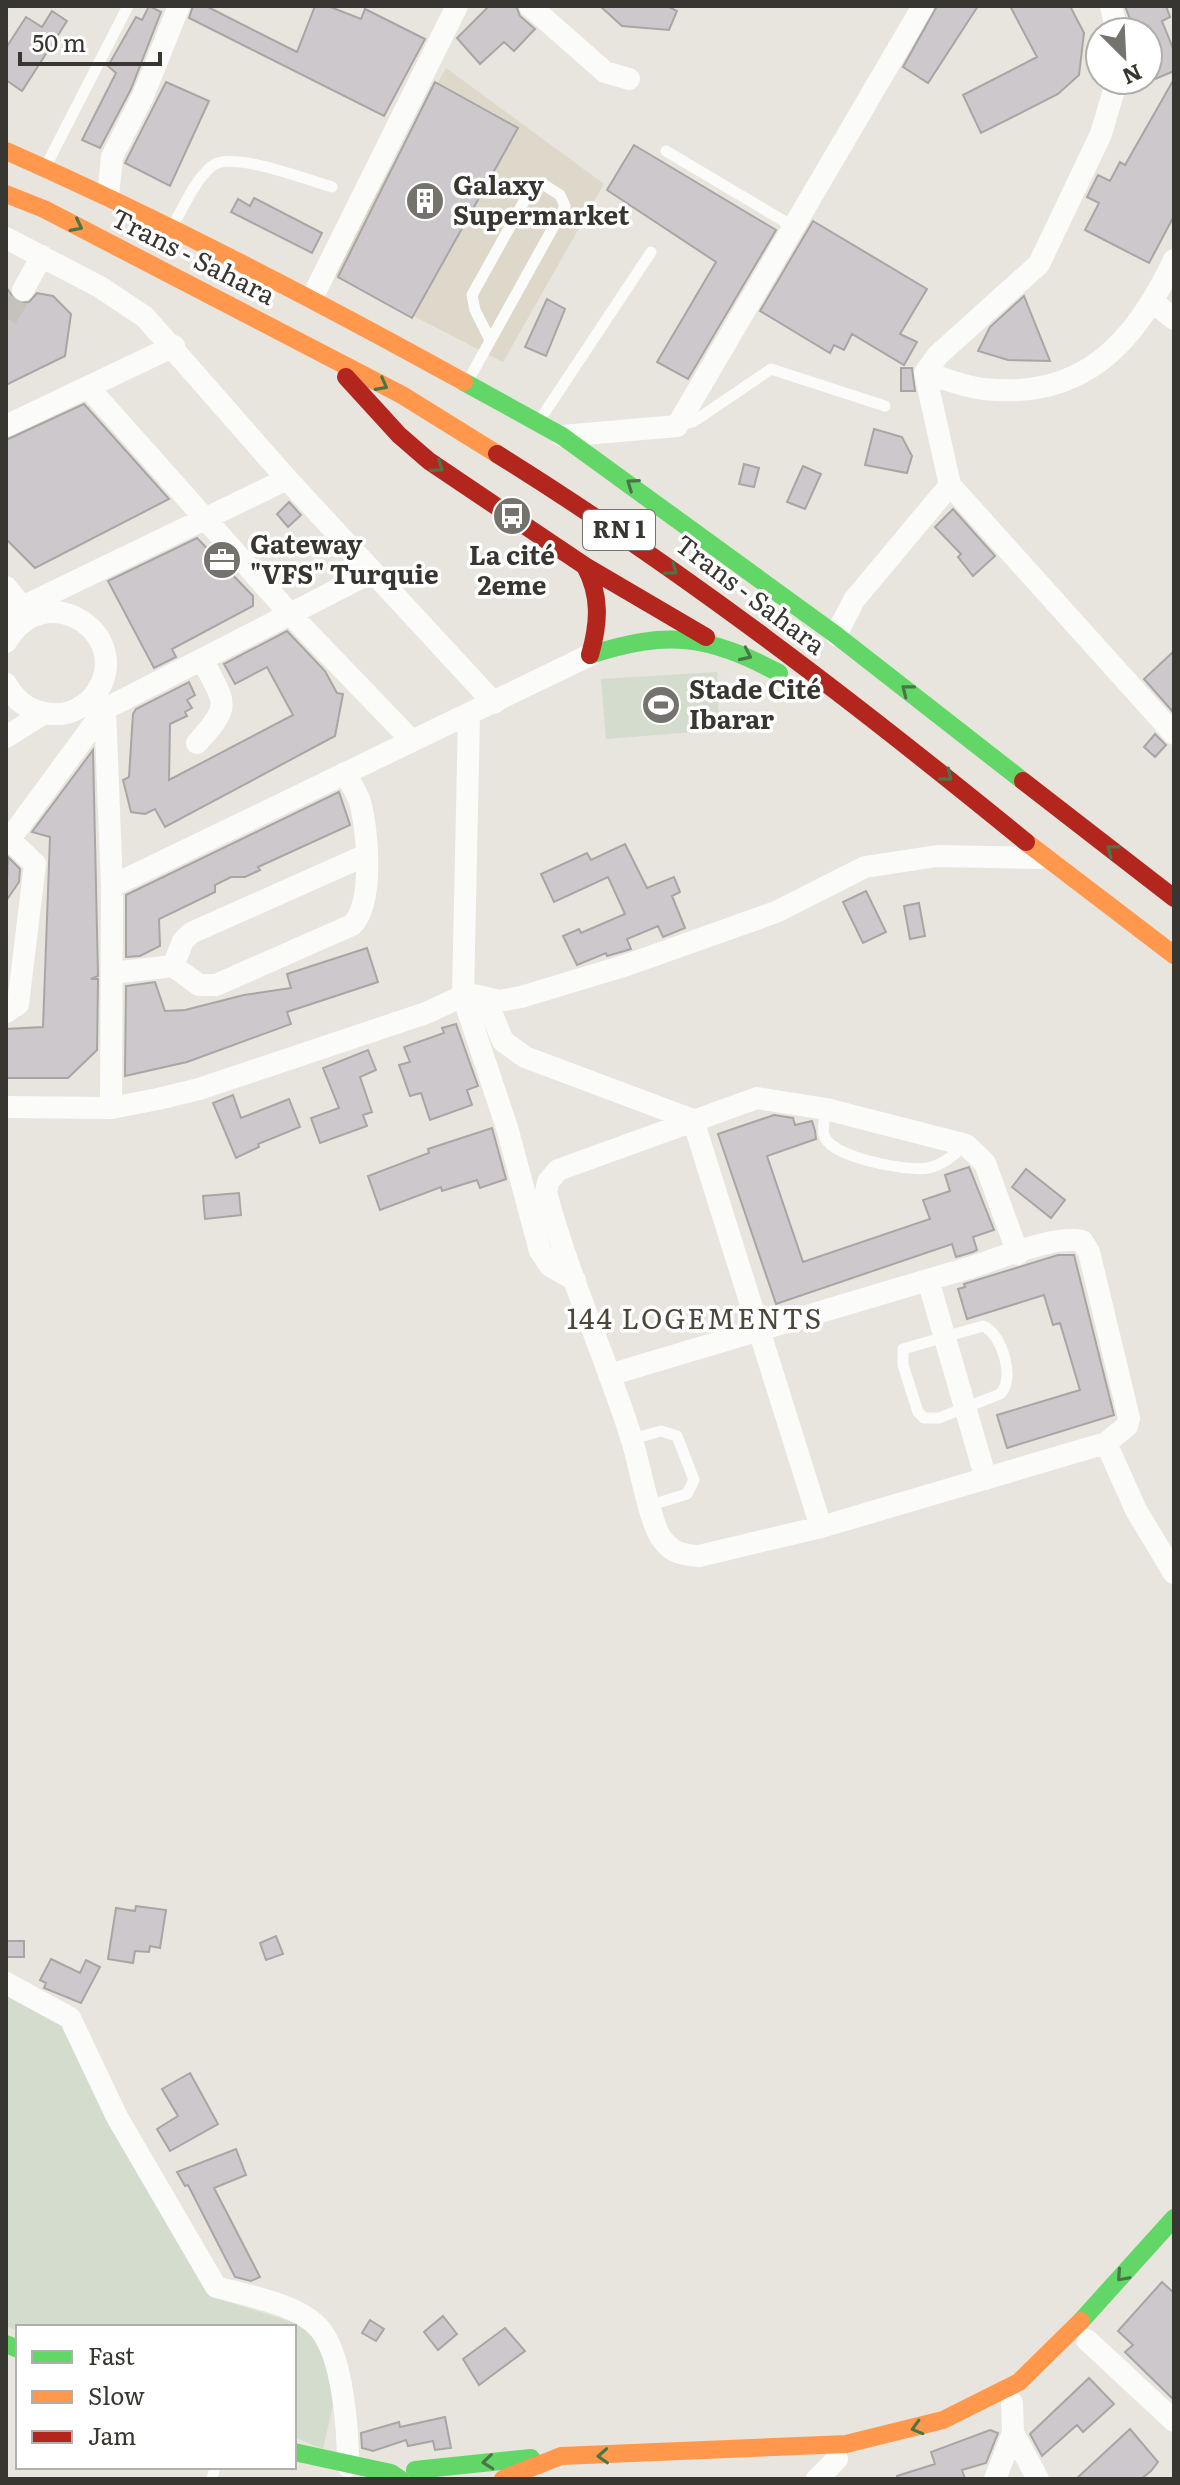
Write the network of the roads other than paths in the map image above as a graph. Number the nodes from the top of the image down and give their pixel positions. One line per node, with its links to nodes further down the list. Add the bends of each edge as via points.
1 (128, 6): 10 (lane)
2 (179, 6): 13 (street, via 112,157)
3 (457, 6): 21 (street)
4 (530, 6): 6 (street, via 598,67)
5 (923, 6): 15 (street)
6 (629, 79)
7 (1112, 96): 27 (street, via 1101,134 1039,264 938,355)
8 (6, 151): 10 (main road, Trans - Sahara / RN 1)
9 (666, 151): 15 (lane)
10 (45, 168): 13 (main road, Trans - Sahara / RN 1)
11 (332, 187): 14 (lane, via 232,159 223,161 201,178)
12 (6, 194): 26 (main road, Trans - Sahara / RN 1, one-way to 26)
13 (108, 196): 14 (main road, Trans - Sahara / RN 1)
14 (171, 227): 21 (main road, Trans - Sahara / RN 1)
15 (794, 227): 33 (street)
16 (6, 238): 18 (street)
17 (651, 252): 31 (lane)
18 (42, 256): 20 (street); 25 (street, via 145,317)
19 (1174, 260): 22 (street)
20 (23, 290)
21 (312, 298): 28 (main road, Trans - Sahara / RN 1)
22 (1154, 303): 23 (street); 27 (street, via 1118,348 1085,372 1053,386 980,389)
23 (1174, 319)
24 (490, 340): 24 (lane, via 472,295 532,187 541,183 560,195 565,206); 28 (lane)
25 (174, 346): 29 (street); 35 (street)
26 (323, 354): 38 (main road, one-way to 38, via 429,461); 57 (main road, Trans - Sahara / RN 1, one-way to 57, via 402,395 611,525)
27 (925, 373): 36 (street)
28 (467, 383): 31 (main road, Trans - Sahara / RN 1)
29 (88, 387): 32 (street); 37 (street)
30 (885, 406): 33 (lane, via 771,369 693,422)
31 (538, 423): 34 (main road, Trans - Sahara / RN 1)
32 (6, 426)
33 (677, 426): 34 (street)
34 (562, 436): 43 (main road, Trans - Sahara / RN 1, one-way to 34)
35 (287, 479): 37 (street); 39 (street)
36 (950, 485): 43 (street, via 854,600); 53 (street)
37 (205, 517): 41 (street); 42 (street)
38 (585, 566): 44 (main road); 46 (main road, via 595,581 599,604)
39 (372, 572): 42 (street); 49 (street)
40 (6, 587): 41 (street)
41 (20, 613): 45 (street); 50 (street, via 59,611 75,616 99,637 105,669)
42 (290, 614): 47 (street); 55 (street)
43 (836, 635): 63 (main road, Trans - Sahara / RN 1, one-way to 43)
44 (711, 640): 46 (main road, via 649,638); 57 (main road, one-way to 57, via 748,655)
45 (6, 642)
46 (590, 655): 49 (street)
47 (202, 659): 50 (street); 56 (street, via 224,703 221,716)
48 (6, 684): 51 (street, via 26,708)
49 (494, 703): 52 (street)
50 (98, 704): 51 (street); 59 (street); 62 (street)
51 (43, 714): 54 (street)
52 (469, 715): 55 (street); 69 (street)
53 (1174, 734)
54 (6, 737)
55 (412, 741): 58 (street)
56 (197, 743)
57 (911, 748): 61 (main road, Trans - Sahara / RN 1, one-way to 61)
58 (345, 773): 60 (street, via 359,798 368,835); 62 (street)
59 (8, 841): 64 (street, via 35,864)
60 (366, 855): 67 (street, via 191,933); 67 (street, via 363,910 352,925 216,985 199,985)
61 (1047, 859): 66 (main road, Trans - Sahara / RN 1); 70 (street, via 937,856 865,867 776,912 716,934 521,997)
62 (112, 886): 68 (street)
63 (1174, 898)
64 (29, 910): 65 (street); 71 (street, via 18,1004)
65 (6, 945)
66 (1174, 955)
67 (173, 966): 68 (street)
68 (112, 973): 73 (street)
69 (464, 991): 70 (street); 73 (street, via 426,1013 199,1089); 78 (street, via 540,1251 550,1266)
70 (486, 1000): 75 (street, via 503,1041 525,1057)
71 (6, 1012)
72 (6, 1107): 73 (street)
73 (111, 1108)
74 (826, 1109): 75 (street, via 757,1098); 76 (street); 76 (lane, via 823,1134 842,1154 924,1169)
75 (693, 1120): 78 (street, via 558,1170 548,1182 549,1205); 80 (street)
76 (966, 1145): 77 (street, via 985,1163)
77 (1018, 1254): 79 (street); 85 (street, via 1068,1239 1082,1241 1089,1252 1129,1418)
78 (575, 1280): 82 (street)
79 (928, 1280): 80 (street); 81 (street)
80 (761, 1330): 82 (street); 88 (street)
81 (946, 1335): 83 (street); 83 (lane, via 973,1327 990,1329 1010,1380 1000,1394); 83 (lane, via 903,1349 903,1365 924,1418)
82 (609, 1375): 84 (street)
83 (967, 1407): 86 (street)
84 (632, 1439): 87 (street); 87 (lane, via 661,1431 677,1436 694,1480 687,1494)
85 (1106, 1443): 86 (street); 89 (street, via 1136,1510)
86 (986, 1479): 88 (street)
87 (651, 1505): 88 (street, via 660,1538 678,1554 699,1556)
88 (821, 1527)
89 (1174, 1573)
90 (6, 1983): 100 (street, via 70,2018 117,2117 216,2287 286,2307 319,2328 336,2367 348,2425)
91 (1174, 2218): 98 (main road, one-way to 98, via 1044,2361 1006,2389 943,2420 846,2444)
92 (1174, 2242): 93 (main road)
93 (1087, 2340): 94 (main road); 95 (street)
94 (1012, 2403): 96 (street); 99 (main road, via 928,2442)
95 (1174, 2421)
96 (1013, 2433): 105 (street); 106 (street)
97 (296, 2453): 100 (main road)
98 (561, 2456): 102 (main road, one-way to 102); 103 (main road)
99 (837, 2459): 101 (main road); 104 (street)
100 (348, 2466): 102 (main road)
101 (590, 2474)
102 (410, 2475)
103 (503, 2479)
104 (817, 2479)
105 (995, 2479)
106 (1038, 2479)

